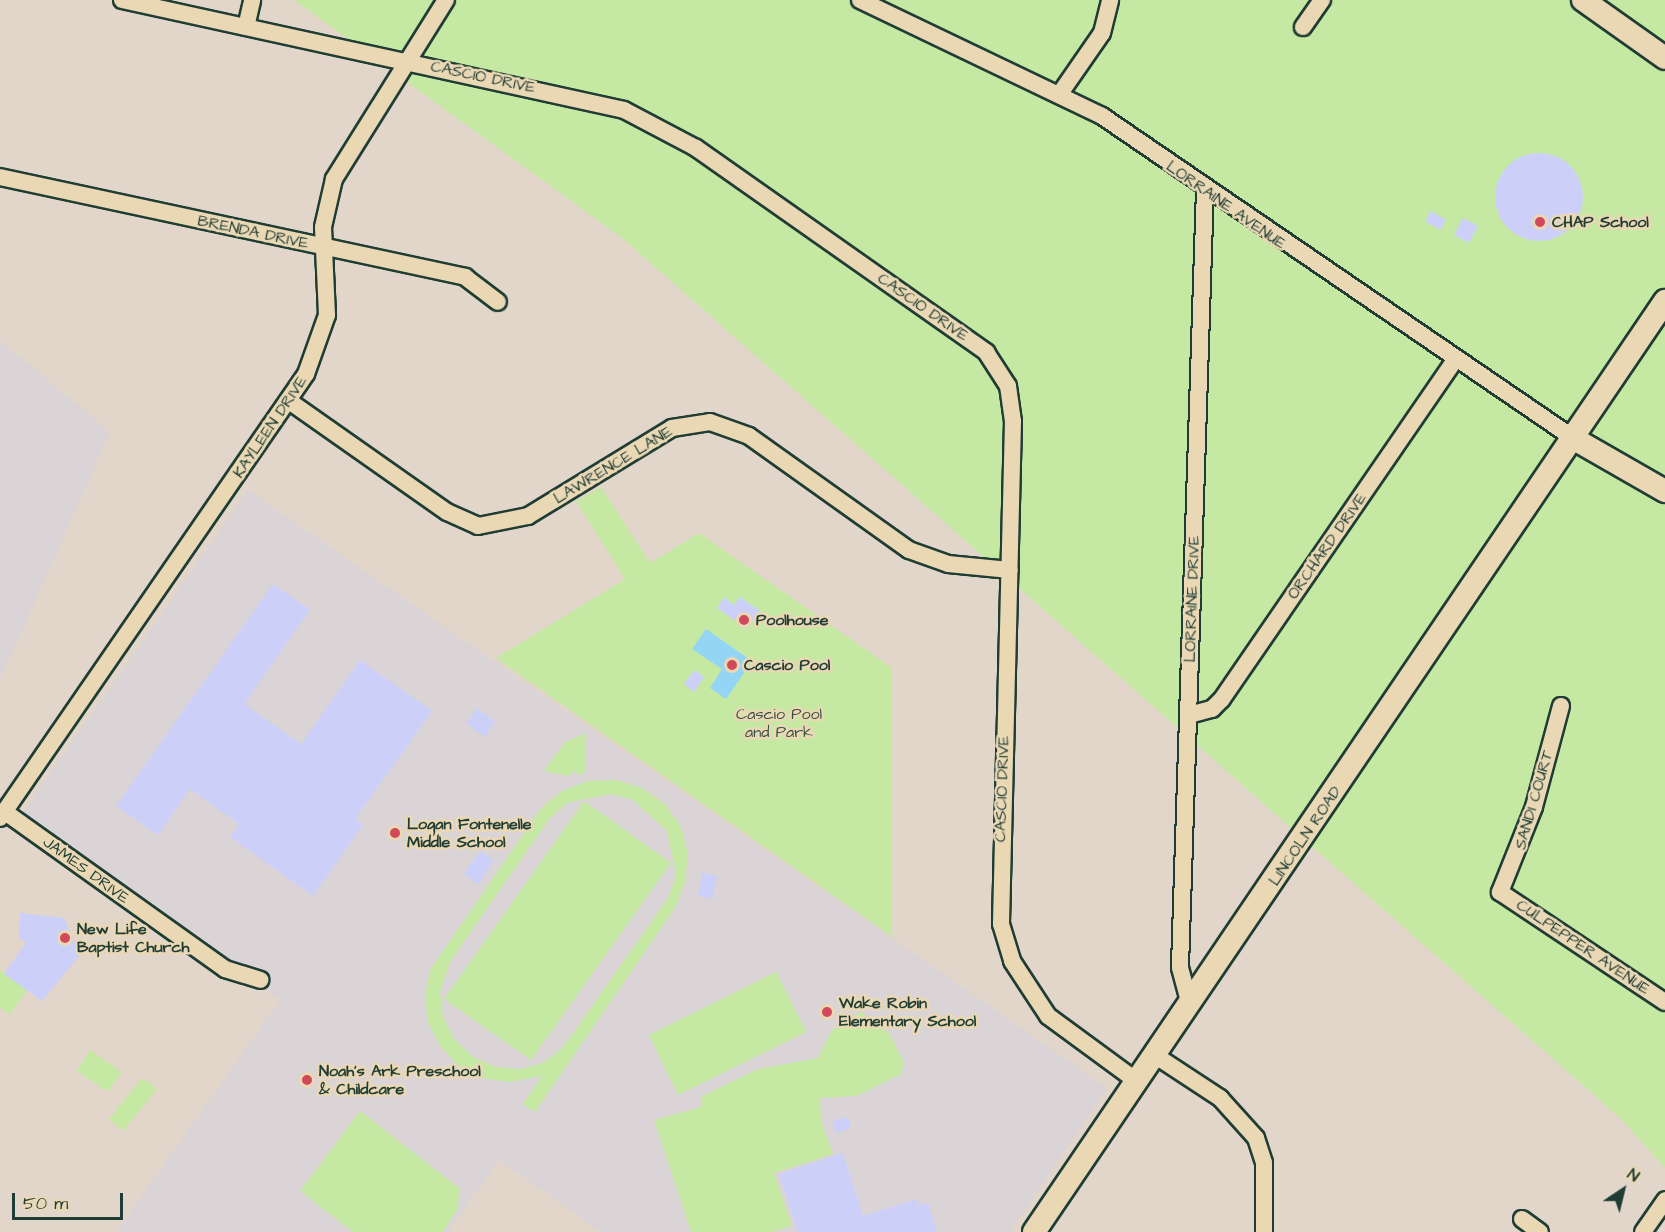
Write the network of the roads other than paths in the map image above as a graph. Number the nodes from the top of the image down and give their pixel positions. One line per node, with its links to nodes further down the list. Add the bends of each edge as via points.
1 (122, 0): 8 (street, CASCIO DRIVE)
2 (252, 0): 8 (street)
3 (446, 0): 11 (street, KAYLEEN DRIVE)
4 (860, 0): 12 (street, LORRAINE AVENUE)
5 (1110, 0): 12 (street, via 1102,33)
6 (1322, 0): 9 (street)
7 (1583, 0): 10 (main road)
8 (246, 27): 11 (street, CASCIO DRIVE)
9 (1303, 27)
10 (1665, 58)
11 (405, 60): 15 (street, KAYLEEN DRIVE, via 334,179 325,212); 22 (street, CASCIO DRIVE, via 595,101 648,120 986,352 1008,386 1012,412)
12 (1059, 95): 14 (street, LORRAINE AVENUE, via 1102,116)
13 (0, 177): 15 (street, BRENDA DRIVE)
14 (1205, 190): 18 (street, LORRAINE AVENUE); 24 (street, LORRAINE DRIVE)
15 (325, 247): 17 (street, BRENDA DRIVE, via 465,277); 19 (street, KAYLEEN DRIVE, via 323,335)
16 (1665, 301): 20 (main road, LINCOLN ROAD)
17 (498, 302)
18 (1454, 362): 20 (street, LORRAINE AVENUE); 24 (street, ORCHARD DRIVE, via 1222,699 1212,709)
19 (289, 401): 22 (street, LAWRENCE LANE, via 447,512 478,526 528,516 672,428 710,422 749,436 909,550 948,564); 25 (street, KAYLEEN DRIVE)
20 (1576, 440): 21 (main road); 29 (main road, LINCOLN ROAD)
21 (1665, 491)
22 (1010, 570): 31 (street, CASCIO DRIVE, via 1001,924 1012,961 1048,1016)
23 (1561, 706): 26 (street, SANDI COURT, via 1534,807)
24 (1189, 715): 29 (street, LORRAINE DRIVE, via 1180,967)
25 (2, 815): 27 (street, JAMES DRIVE, via 225,969)
26 (1500, 892): 28 (street, CULPEPPER AVENUE)
27 (260, 980)
28 (1665, 1002)
29 (1190, 1005): 30 (main road, LINCOLN ROAD)
30 (1156, 1056): 31 (main road, LINCOLN ROAD); 35 (street, via 1220,1098 1256,1138 1264,1162)
31 (1138, 1082): 34 (main road, LINCOLN ROAD)
32 (1665, 1200): 37 (street)
33 (1522, 1219): 36 (street)
34 (1034, 1232)
35 (1264, 1232)
36 (1540, 1232)
37 (1643, 1232)

